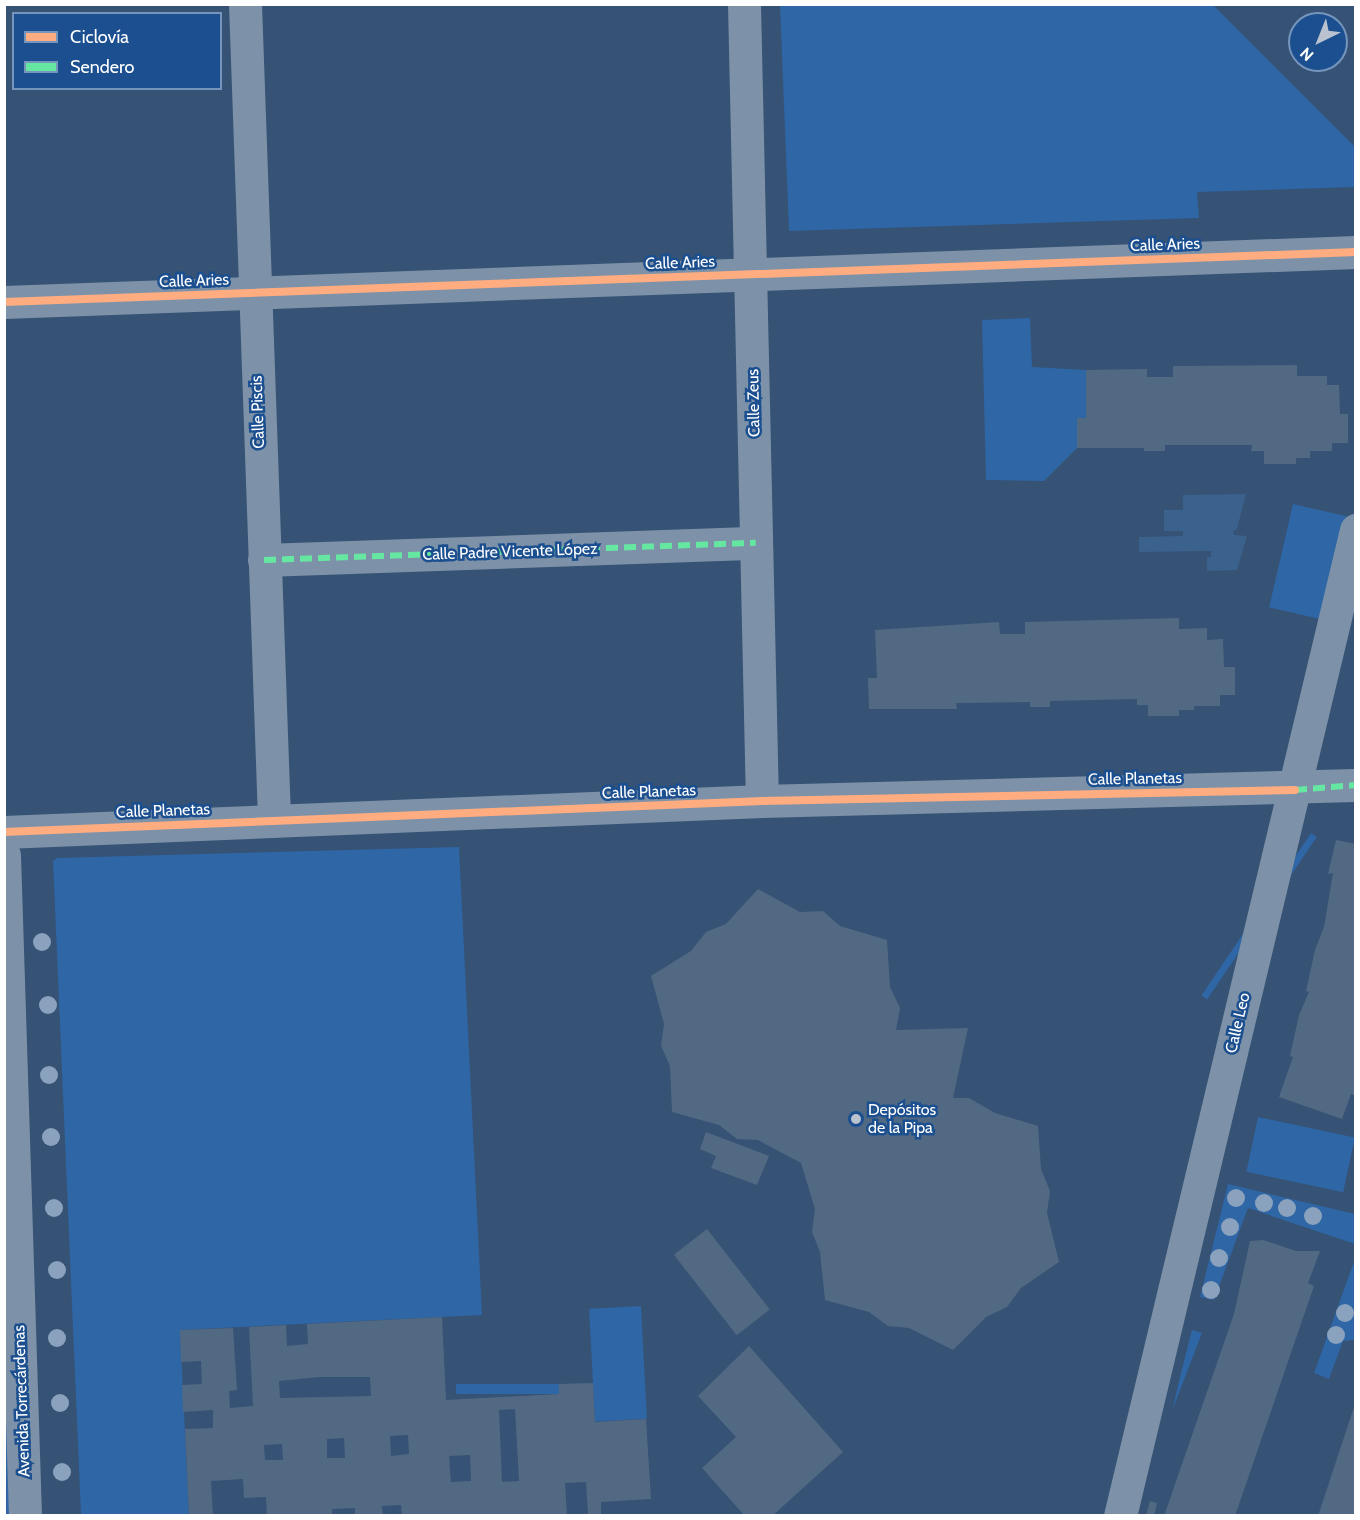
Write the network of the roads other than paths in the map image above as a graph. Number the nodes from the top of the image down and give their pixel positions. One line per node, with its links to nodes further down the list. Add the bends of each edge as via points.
1 (245, 4): 5 (street, Calle Piscis)
2 (744, 4): 4 (street, Calle Zeus)
3 (1356, 252): 4 (street, Calle Aries)
4 (753, 274): 5 (street, Calle Aries); 8 (street, Calle Zeus)
5 (254, 292): 6 (street, Calle Aries); 9 (street, Calle Piscis)
6 (4, 302)
7 (1356, 530): 11 (street, Calle Leo)
8 (756, 543): 9 (street, Calle Padre Vicente López); 12 (street, Calle Zeus)
9 (264, 560): 13 (street, Calle Piscis)
10 (1356, 785): 11 (street, Calle Planetas)
11 (1294, 790): 12 (street, Calle Planetas); 17 (street, Calle Leo)
12 (762, 801): 13 (street, Calle Planetas)
13 (274, 820): 14 (street, Calle Planetas)
14 (4, 832)
15 (4, 855): 16 (street, Avenida Torrecárdenas)
16 (26, 1515)
17 (1120, 1515)

